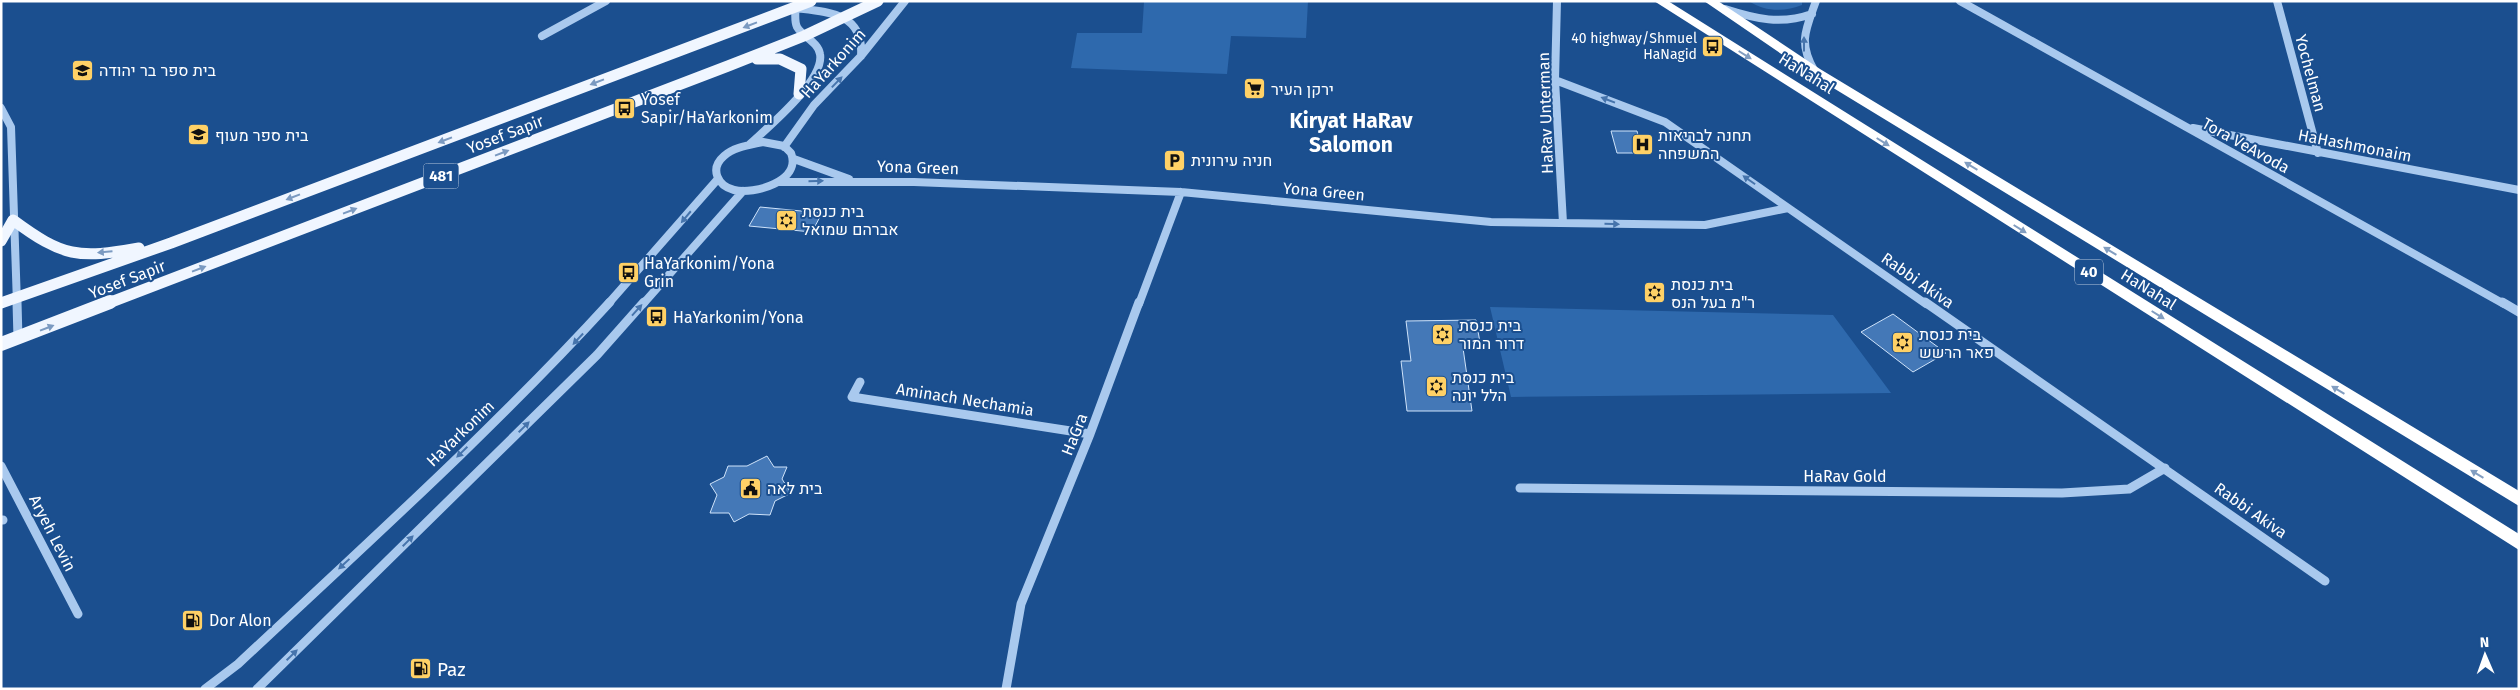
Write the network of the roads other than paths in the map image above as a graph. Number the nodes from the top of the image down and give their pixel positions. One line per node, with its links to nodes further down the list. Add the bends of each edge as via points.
1 (606, 1): 14 (street)
2 (811, 1): 11 (main road, 481)
3 (878, 1): 13 (main road, Yosef Sapir / 481)
4 (905, 1): 16 (street, HaYarkonim)
5 (1557, 1): 19 (street, HaRav Unterman)
6 (1660, 1): 50 (highway, HaNahal / 40, one-way to 50)
7 (1816, 1): 12 (street)
8 (1960, 1): 22 (street, Tora VeAvoda)
9 (2277, 1): 25 (street, Yochelman)
10 (1713, 4): 12 (street, via 1770,22 1797,20); 18 (highway, HaNahal / 40)
11 (795, 8): 13 (street); 15 (street, HaYarkonim, via 796,24); 37 (main road, Yosef Sapir / 481, one-way to 37)
12 (1812, 14): 18 (street, one-way to 12, via 1804,54 1804,35)
13 (844, 18): 15 (main road, Yosef Sapir / 481); 16 (street, via 856,27 861,37)
14 (542, 36)
15 (804, 36): 17 (main road, Yosef Sapir / 481); 20 (street, HaYarkonim, via 820,54 818,70)
16 (861, 56): 24 (street, HaYarkonim, one-way to 16, via 814,105)
17 (728, 66): 20 (main road, via 768,56 788,60 801,70); 41 (main road, Yosef Sapir / 481, one-way to 17)
18 (1816, 72): 49 (highway, HaNahal / 40, one-way to 18)
19 (1555, 80): 33 (street, Rabbi Akiva, one-way to 19, via 1665,122); 35 (street, HaRav Unterman)
20 (799, 94): 23 (street, HaYarkonim)
21 (1, 108): 34 (street, via 11,127)
22 (2186, 127): 25 (street, HaHashmonaim); 40 (street, Tora VeAvoda)
23 (750, 144): 24 (street, via 774,143); 27 (street, via 719,160 715,168)
24 (784, 147): 26 (street)
25 (2318, 152): 30 (street, HaHashmonaim)
26 (794, 159): 28 (street, Yona Green); 29 (street, via 793,167)
27 (717, 180): 31 (street, via 727,188); 54 (street, HaYarkonim, one-way to 54, via 575,342 252,651)
28 (854, 180): 29 (street, Yona Green, one-way to 28); 32 (street, Yona Green)
29 (778, 182): 31 (street, via 766,188)
30 (2519, 190)
31 (743, 191): 53 (street, one-way to 31, via 597,355)
32 (1181, 192): 35 (street, Yona Green, via 1491,222); 45 (street, HaGra)
33 (1788, 208): 35 (street, Yona Green, one-way to 33, via 1705,224); 47 (street, Rabbi Akiva)
34 (13, 220): 36 (main road); 37 (main road, one-way to 34, via 93,253 62,251 43,242); 38 (street)
35 (1563, 223)
36 (1, 241)
37 (171, 243): 38 (main road, Yosef Sapir / 481)
38 (16, 298): 39 (main road, Yosef Sapir / 481); 41 (street)
39 (1, 303)
40 (2519, 312)
41 (19, 338): 42 (main road, Yosef Sapir / 481); 43 (street)
42 (1, 344)
43 (1, 349)
44 (860, 382): 45 (street, Aminach Nechamia, via 852,397)
45 (1090, 434): 55 (street, HaGra, via 1021,604)
46 (1, 466): 52 (street, Aryeh Levin)
47 (2165, 468): 48 (street, HaRav Gold, via 2129,489 2062,492); 51 (street, Rabbi Akiva)
48 (1520, 488)
49 (2519, 499)
50 (2519, 543)
51 (2325, 581)
52 (78, 614)
53 (258, 688)
54 (205, 689)
55 (1006, 689)

